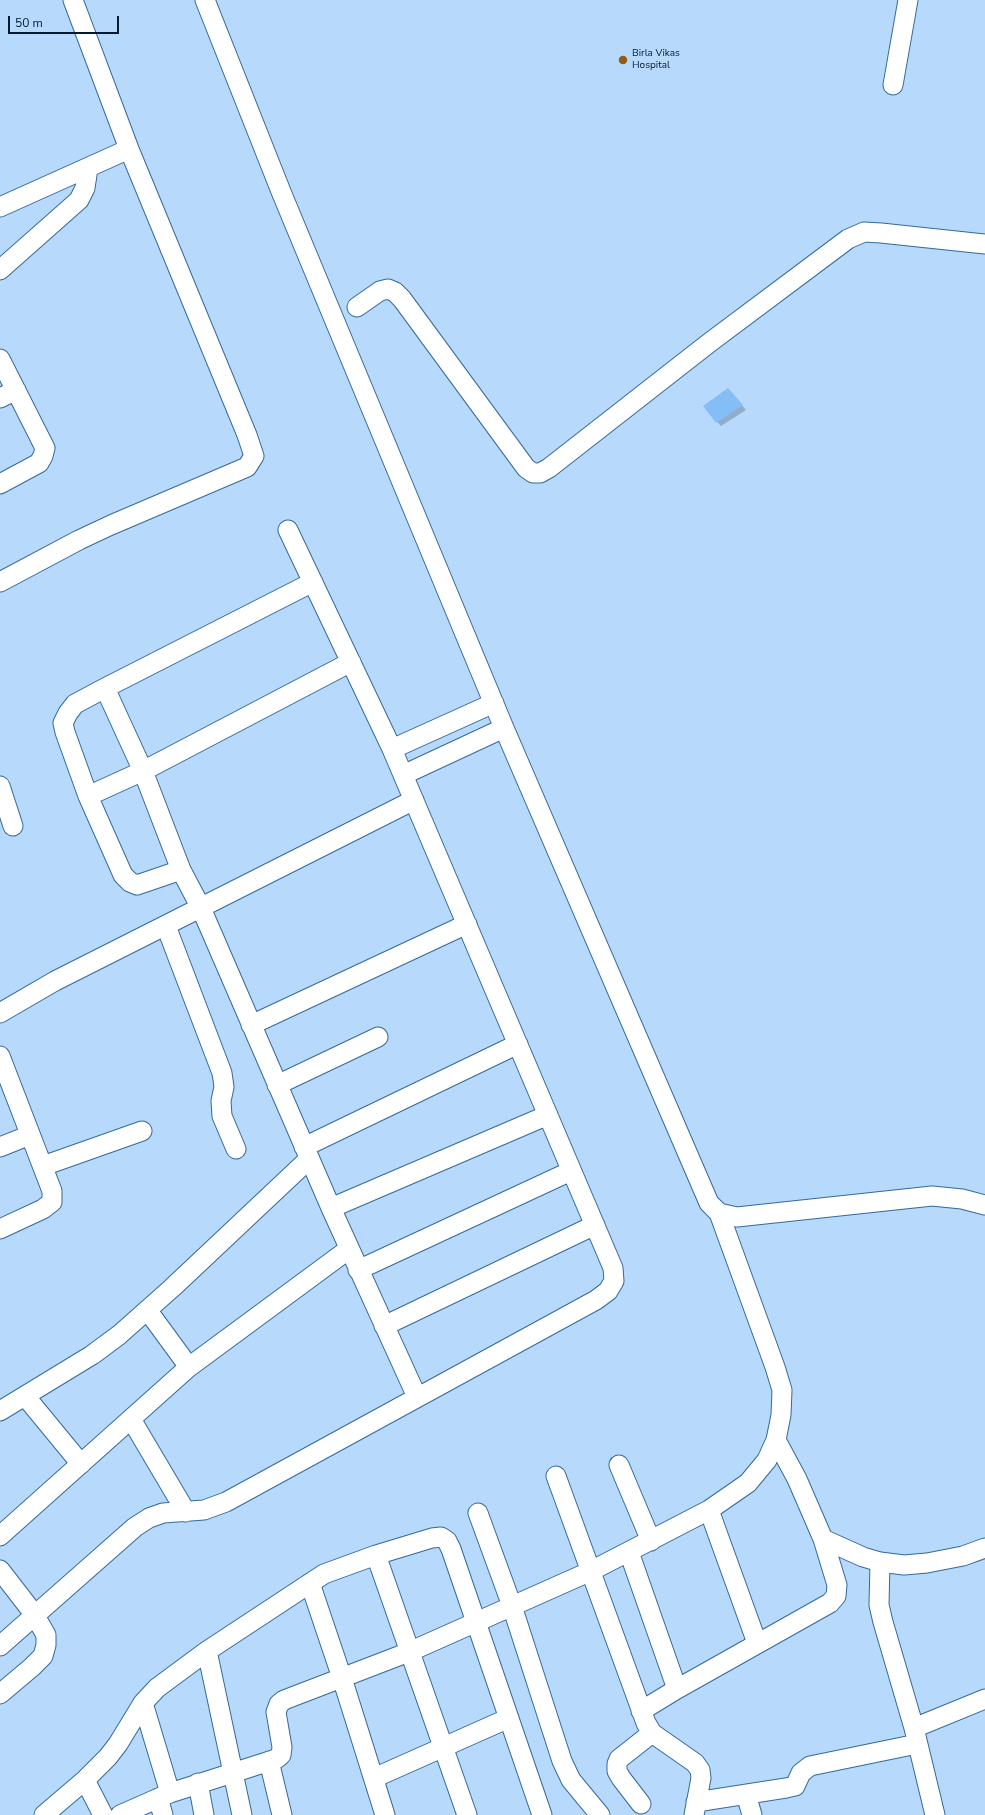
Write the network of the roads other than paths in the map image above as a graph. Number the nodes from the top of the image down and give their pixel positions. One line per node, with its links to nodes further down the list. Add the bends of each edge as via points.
1 (73, 0): 5 (street)
2 (205, 0): 19 (street, via 282,194)
3 (908, 0): 4 (street)
4 (893, 85)
5 (129, 149): 6 (street); 15 (street, via 248,435 254,456 247,467 104,528)
6 (88, 168): 7 (street); 9 (street, via 85,188 79,200)
7 (0, 207)
8 (985, 244): 10 (street, via 864,232 848,239 540,473 533,473 526,468 395,292 388,289 380,291)
9 (0, 270)
10 (357, 307)
11 (0, 359): 12 (street)
12 (8, 394): 13 (street, via 44,448 44,456 39,463)
13 (0, 484)
14 (288, 530): 16 (street)
15 (0, 582)
16 (313, 582): 17 (street); 18 (street)
17 (351, 662): 21 (street); 22 (street)
18 (105, 688): 22 (street); 25 (street, via 75,704 63,723)
19 (494, 703): 20 (street); 21 (street)
20 (504, 728): 23 (street); 48 (street, via 709,1203)
21 (392, 749): 23 (street)
22 (143, 771): 25 (street); 28 (street)
23 (403, 775): 26 (street)
24 (0, 786): 27 (street)
25 (88, 796): 28 (street, via 123,875 130,882 143,884)
26 (414, 800): 29 (street); 30 (street)
27 (13, 826)
28 (181, 870): 29 (street)
29 (201, 908): 31 (street); 33 (street)
30 (467, 924): 33 (street); 35 (street)
31 (166, 926): 32 (street, via 55,981); 42 (street, via 222,1073 222,1116)
32 (0, 1014)
33 (251, 1025): 37 (street)
34 (378, 1037): 37 (street)
35 (518, 1044): 38 (street); 43 (street)
36 (0, 1056): 40 (street)
37 (277, 1085): 43 (street)
38 (548, 1115): 45 (street); 47 (street)
39 (142, 1131): 44 (street)
40 (30, 1135): 41 (street); 44 (street)
41 (0, 1147)
42 (236, 1149)
43 (307, 1153): 47 (street); 53 (street)
44 (43, 1166): 50 (street, via 52,1191 52,1202 43,1210)
45 (571, 1171): 49 (street); 52 (street)
46 (985, 1205): 48 (street, via 962,1198 932,1196 737,1217)
47 (331, 1208): 51 (street)
48 (719, 1213): 60 (street, via 782,1390)
49 (595, 1225): 54 (street); 57 (street, via 613,1268 614,1281 608,1291 596,1300)
50 (0, 1229)
51 (349, 1249): 52 (street); 55 (street)
52 (358, 1270): 54 (street)
53 (148, 1311): 55 (street); 56 (street, via 92,1355)
54 (384, 1326): 57 (street)
55 (189, 1367): 59 (street)
56 (25, 1396): 58 (street); 61 (street)
57 (417, 1397): 65 (street, via 226,1502 204,1510)
58 (0, 1412)
59 (131, 1419): 61 (street); 65 (street)
60 (776, 1440): 64 (street, via 767,1460 748,1482); 68 (street, via 797,1479)
61 (81, 1464): 67 (street)
62 (620, 1465): 69 (street)
63 (556, 1476): 75 (street)
64 (709, 1510): 69 (street); 80 (street)
65 (186, 1512): 78 (street, via 163,1513 134,1527)
66 (478, 1513): 77 (street)
67 (0, 1536)
68 (823, 1539): 73 (street); 80 (street, via 837,1585 836,1596 830,1603)
69 (651, 1541): 71 (street)
70 (985, 1548): 73 (street, via 963,1556 927,1563)
71 (629, 1552): 75 (street); 85 (street)
72 (376, 1555): 76 (street, via 335,1570); 79 (street, via 441,1537 452,1549); 83 (street)
73 (880, 1562): 92 (street, via 879,1599 882,1616)
74 (0, 1570): 78 (street)
75 (591, 1571): 77 (street); 89 (street)
76 (310, 1583): 82 (street); 84 (street)
77 (512, 1606): 79 (street); 112 (street, via 562,1761 571,1780)
78 (34, 1614): 81 (street); 86 (street, via 46,1635 43,1656)
79 (477, 1622): 83 (street); 90 (street)
80 (757, 1643): 85 (street)
81 (0, 1646)
82 (207, 1651): 88 (street, via 156,1688); 95 (street)
83 (409, 1652): 84 (street); 93 (street)
84 (342, 1678): 94 (street, via 294,1695 279,1704 276,1712 281,1755); 96 (street)
85 (677, 1689): 89 (street)
86 (0, 1694)
87 (985, 1699): 92 (street)
88 (143, 1703): 97 (street, via 118,1744); 100 (street)
89 (641, 1711): 91 (street)
90 (509, 1718): 93 (street); 111 (street)
91 (652, 1733): 101 (street, via 619,1759 617,1764 621,1778); 102 (street, via 695,1763 700,1770 701,1778)
92 (916, 1736): 99 (street, via 810,1766 801,1773 795,1786); 114 (street)
93 (443, 1748): 96 (street); 110 (street)
94 (269, 1761): 95 (street); 108 (street)
95 (234, 1772): 98 (street); 107 (street)
96 (374, 1778): 109 (street)
97 (85, 1780): 103 (street); 104 (street)
98 (198, 1783): 100 (street); 106 (street)
99 (746, 1794): 102 (street); 113 (street)
100 (164, 1802): 105 (street)
101 (641, 1804)
102 (695, 1808)
103 (44, 1815)
104 (103, 1815)
105 (120, 1815)
106 (204, 1815)
107 (242, 1815)
108 (282, 1815)
109 (385, 1815)
110 (467, 1815)
111 (542, 1815)
112 (600, 1815)
113 (752, 1815)
114 (935, 1815)

